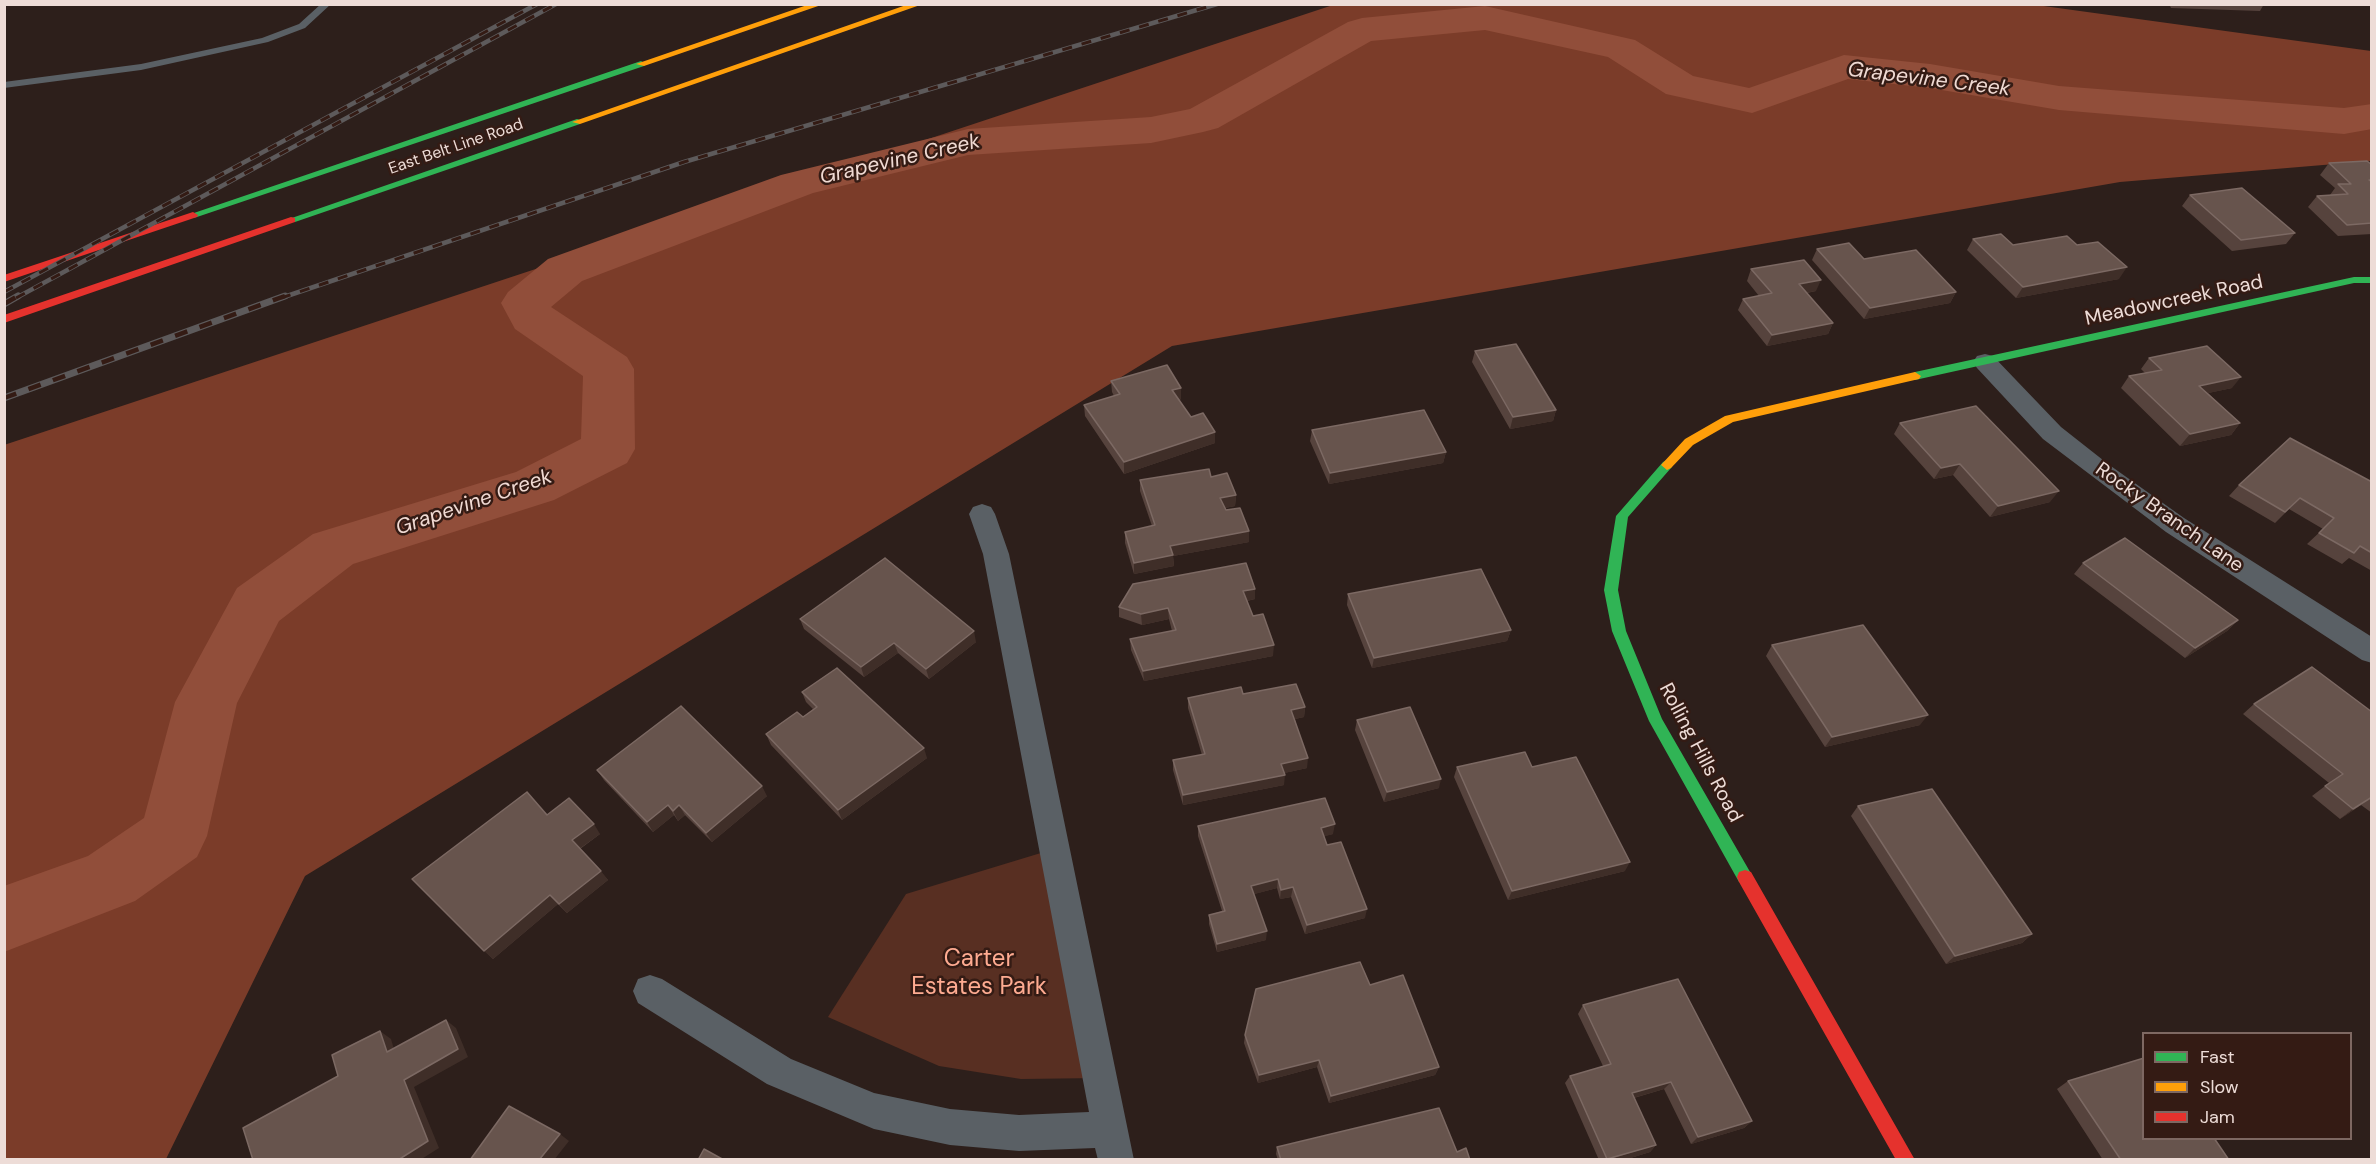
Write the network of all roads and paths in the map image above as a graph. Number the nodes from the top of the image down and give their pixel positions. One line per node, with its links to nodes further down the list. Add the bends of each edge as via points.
1 (327, 4): 4 (lane, via 302,26 265,40 141,67)
2 (820, 4): 5 (main road, East Belt Line Road)
3 (919, 4): 6 (main road, East Belt Line Road)
4 (4, 85)
5 (561, 90): 6 (main road); 7 (main road, East Belt Line Road)
6 (584, 120): 9 (main road, East Belt Line Road)
7 (4, 279)
8 (2372, 280): 10 (main road, Meadowcreek Road, via 2354,280)
9 (4, 319)
10 (1985, 362): 12 (street, Rocky Branch Lane, via 2052,433 2099,470 2175,525); 15 (main road, Rolling Hills Road, via 1729,419 1689,442 1622,516 1611,590 1619,631 1656,721)
11 (982, 514): 14 (street, via 996,554)
12 (2372, 652)
13 (650, 991): 14 (street, via 778,1072 874,1111 950,1127)
14 (1113, 1144)
15 (1906, 1160)

